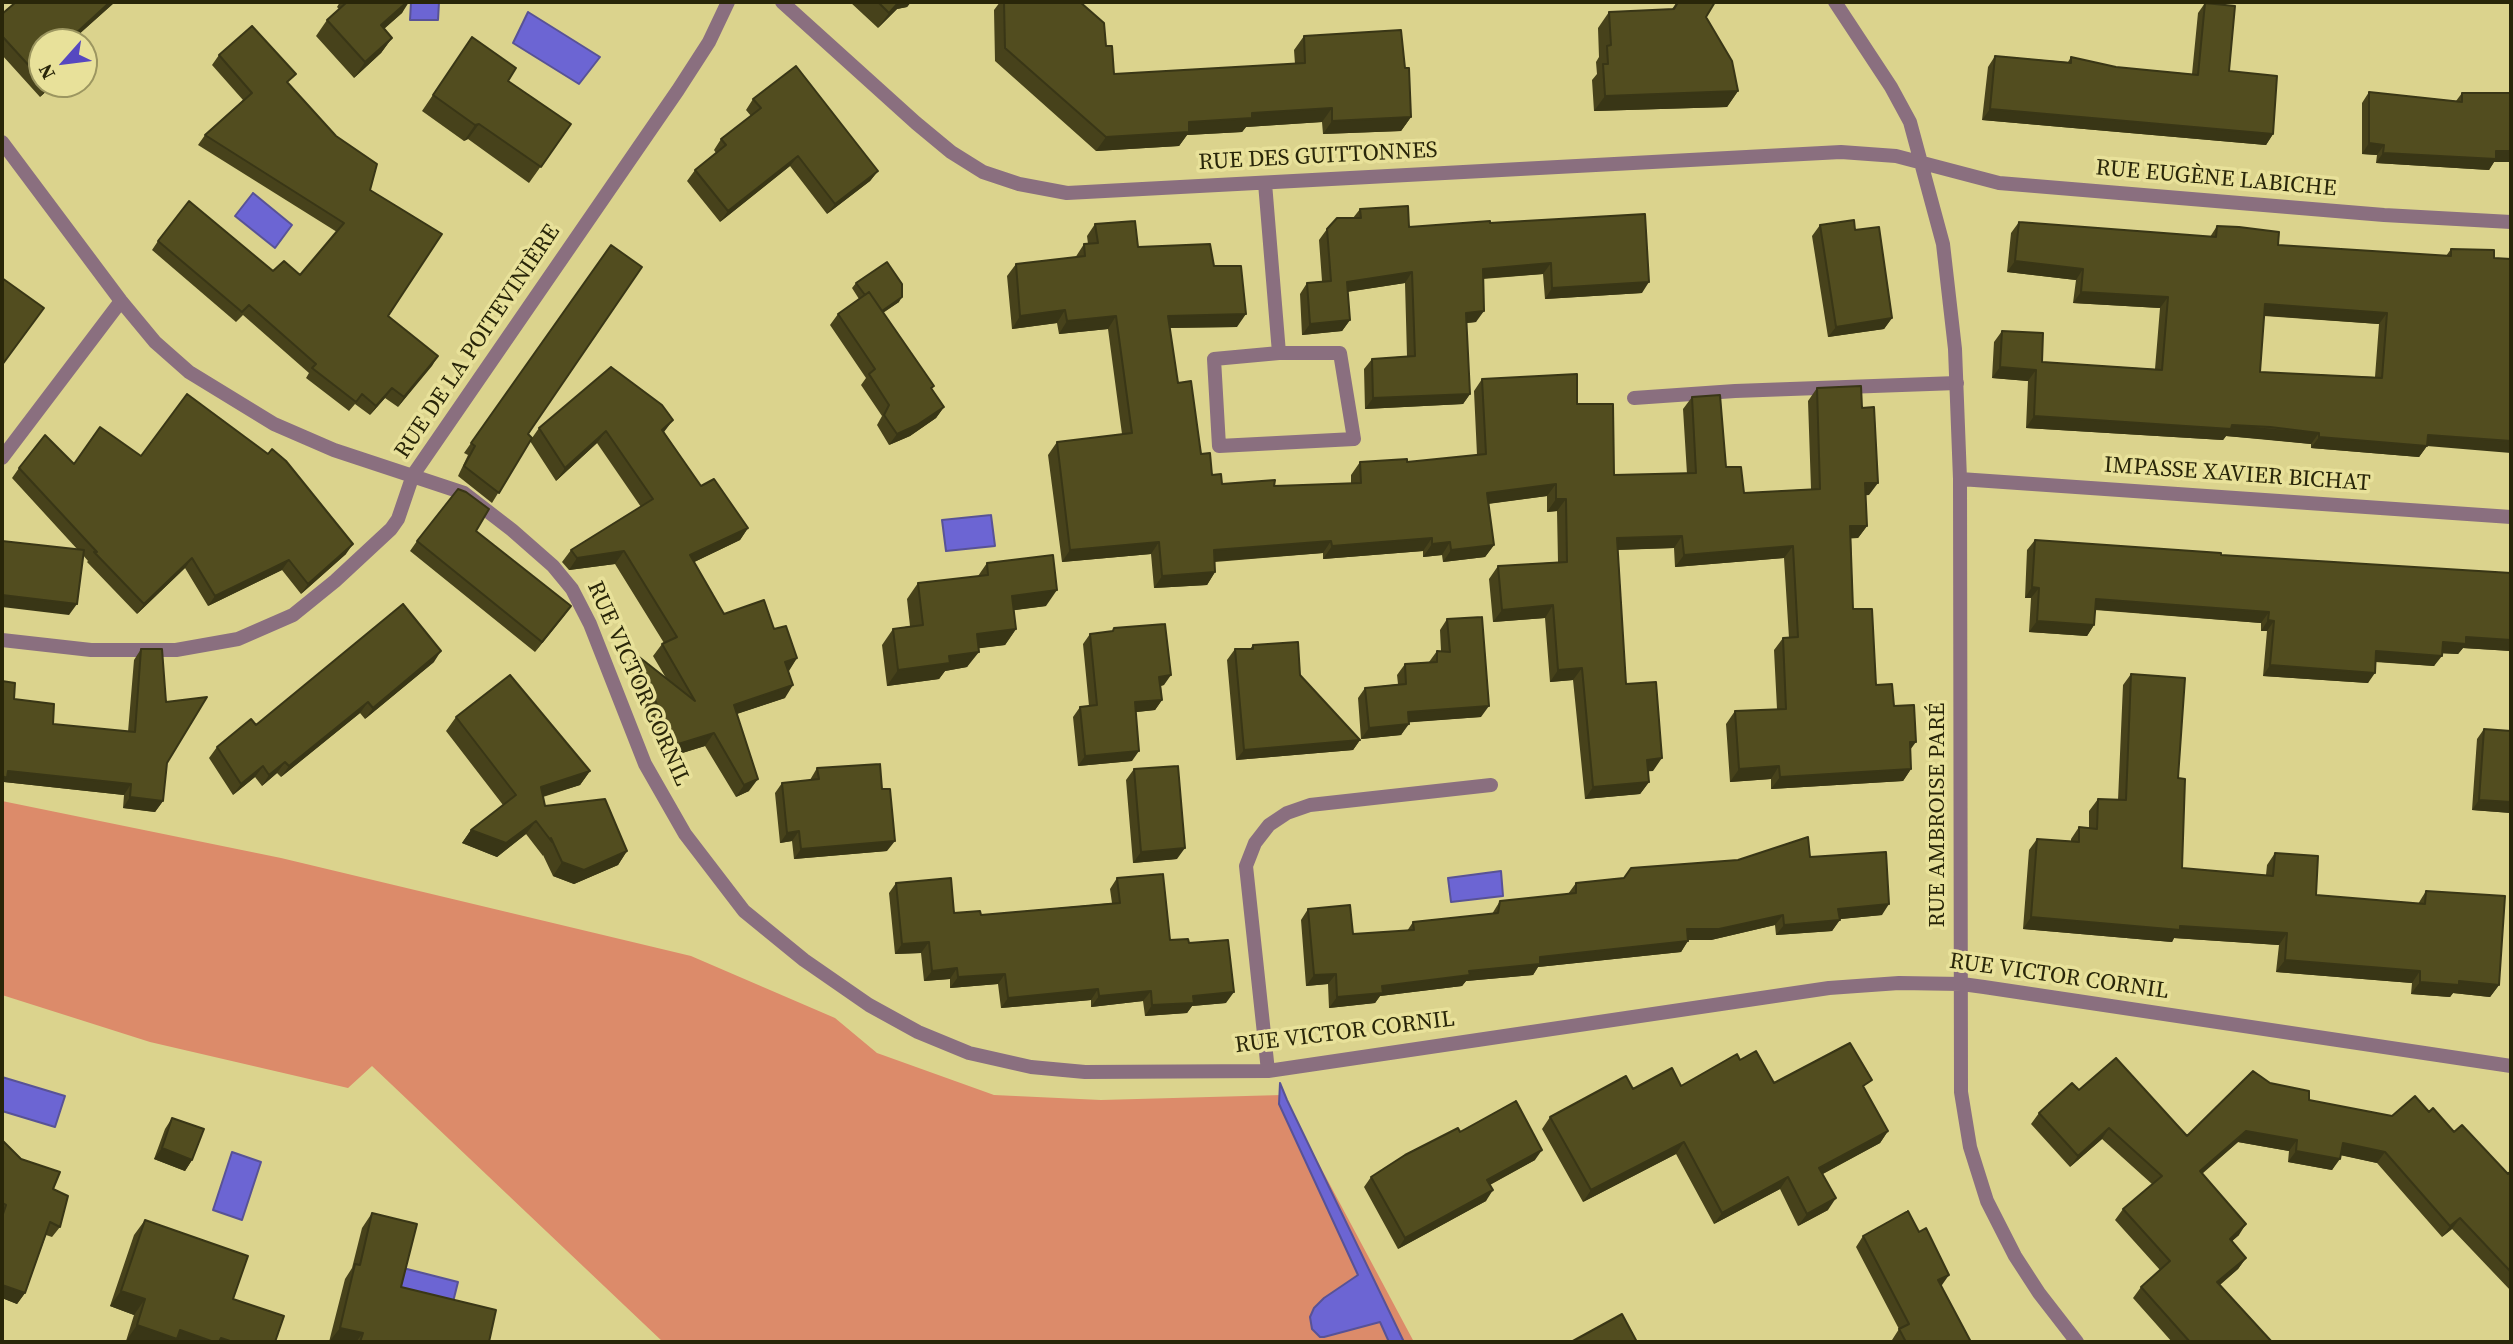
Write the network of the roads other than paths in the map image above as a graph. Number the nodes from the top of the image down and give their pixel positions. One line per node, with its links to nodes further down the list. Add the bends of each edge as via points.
1 (728, 2): 13 (street, RUE DE LA POITEVINIÈRE, via 678,90)
2 (782, 2): 6 (street, RUE DES GUITTONNES, via 916,123 983,172 1068,193)
3 (1835, 2): 5 (street, RUE AMBROISE PARÉ, via 1910,122)
4 (2, 142): 8 (street, RUE VICTOR CORNIL)
5 (1920, 162): 6 (street, RUE DES GUITTONNES, via 1841,152); 7 (street, RUE EUGÈNE LABICHE, via 1999,183); 10 (street, RUE AMBROISE PARÉ, via 1944,244)
6 (1265, 183): 9 (street)
7 (2511, 222)
8 (121, 301): 12 (street); 13 (street, RUE VICTOR CORNIL, via 155,342 227,397 334,450)
9 (1279, 353): 9 (street, via 1214,359 1219,446 1354,439 1340,353)
10 (1956, 383): 11 (street); 14 (street, RUE AMBROISE PARÉ)
11 (1634, 398)
12 (2, 458)
13 (413, 475): 16 (street, RUE DE LA POITEVINIÈRE, via 398,519 382,538 293,615 239,639 176,650 91,650); 20 (street, RUE VICTOR CORNIL, via 464,493 553,566 572,589 645,764 685,834 744,911 804,960 881,1012 969,1053 1031,1067 1085,1072)
14 (1960, 479): 15 (street, IMPASSE XAVIER BICHAT); 18 (street, RUE AMBROISE PARÉ)
15 (2511, 517)
16 (2, 640)
17 (1491, 785): 20 (street, via 1310,805 1269,825 1246,866)
18 (1962, 984): 19 (street, RUE VICTOR CORNIL); 20 (street, RUE VICTOR CORNIL, via 1829,988); 21 (street, RUE AMBROISE PARÉ, via 1961,1092 1970,1147 1987,1201 2015,1256)
19 (2511, 1066)
20 (1268, 1071)
21 (2077, 1342)

